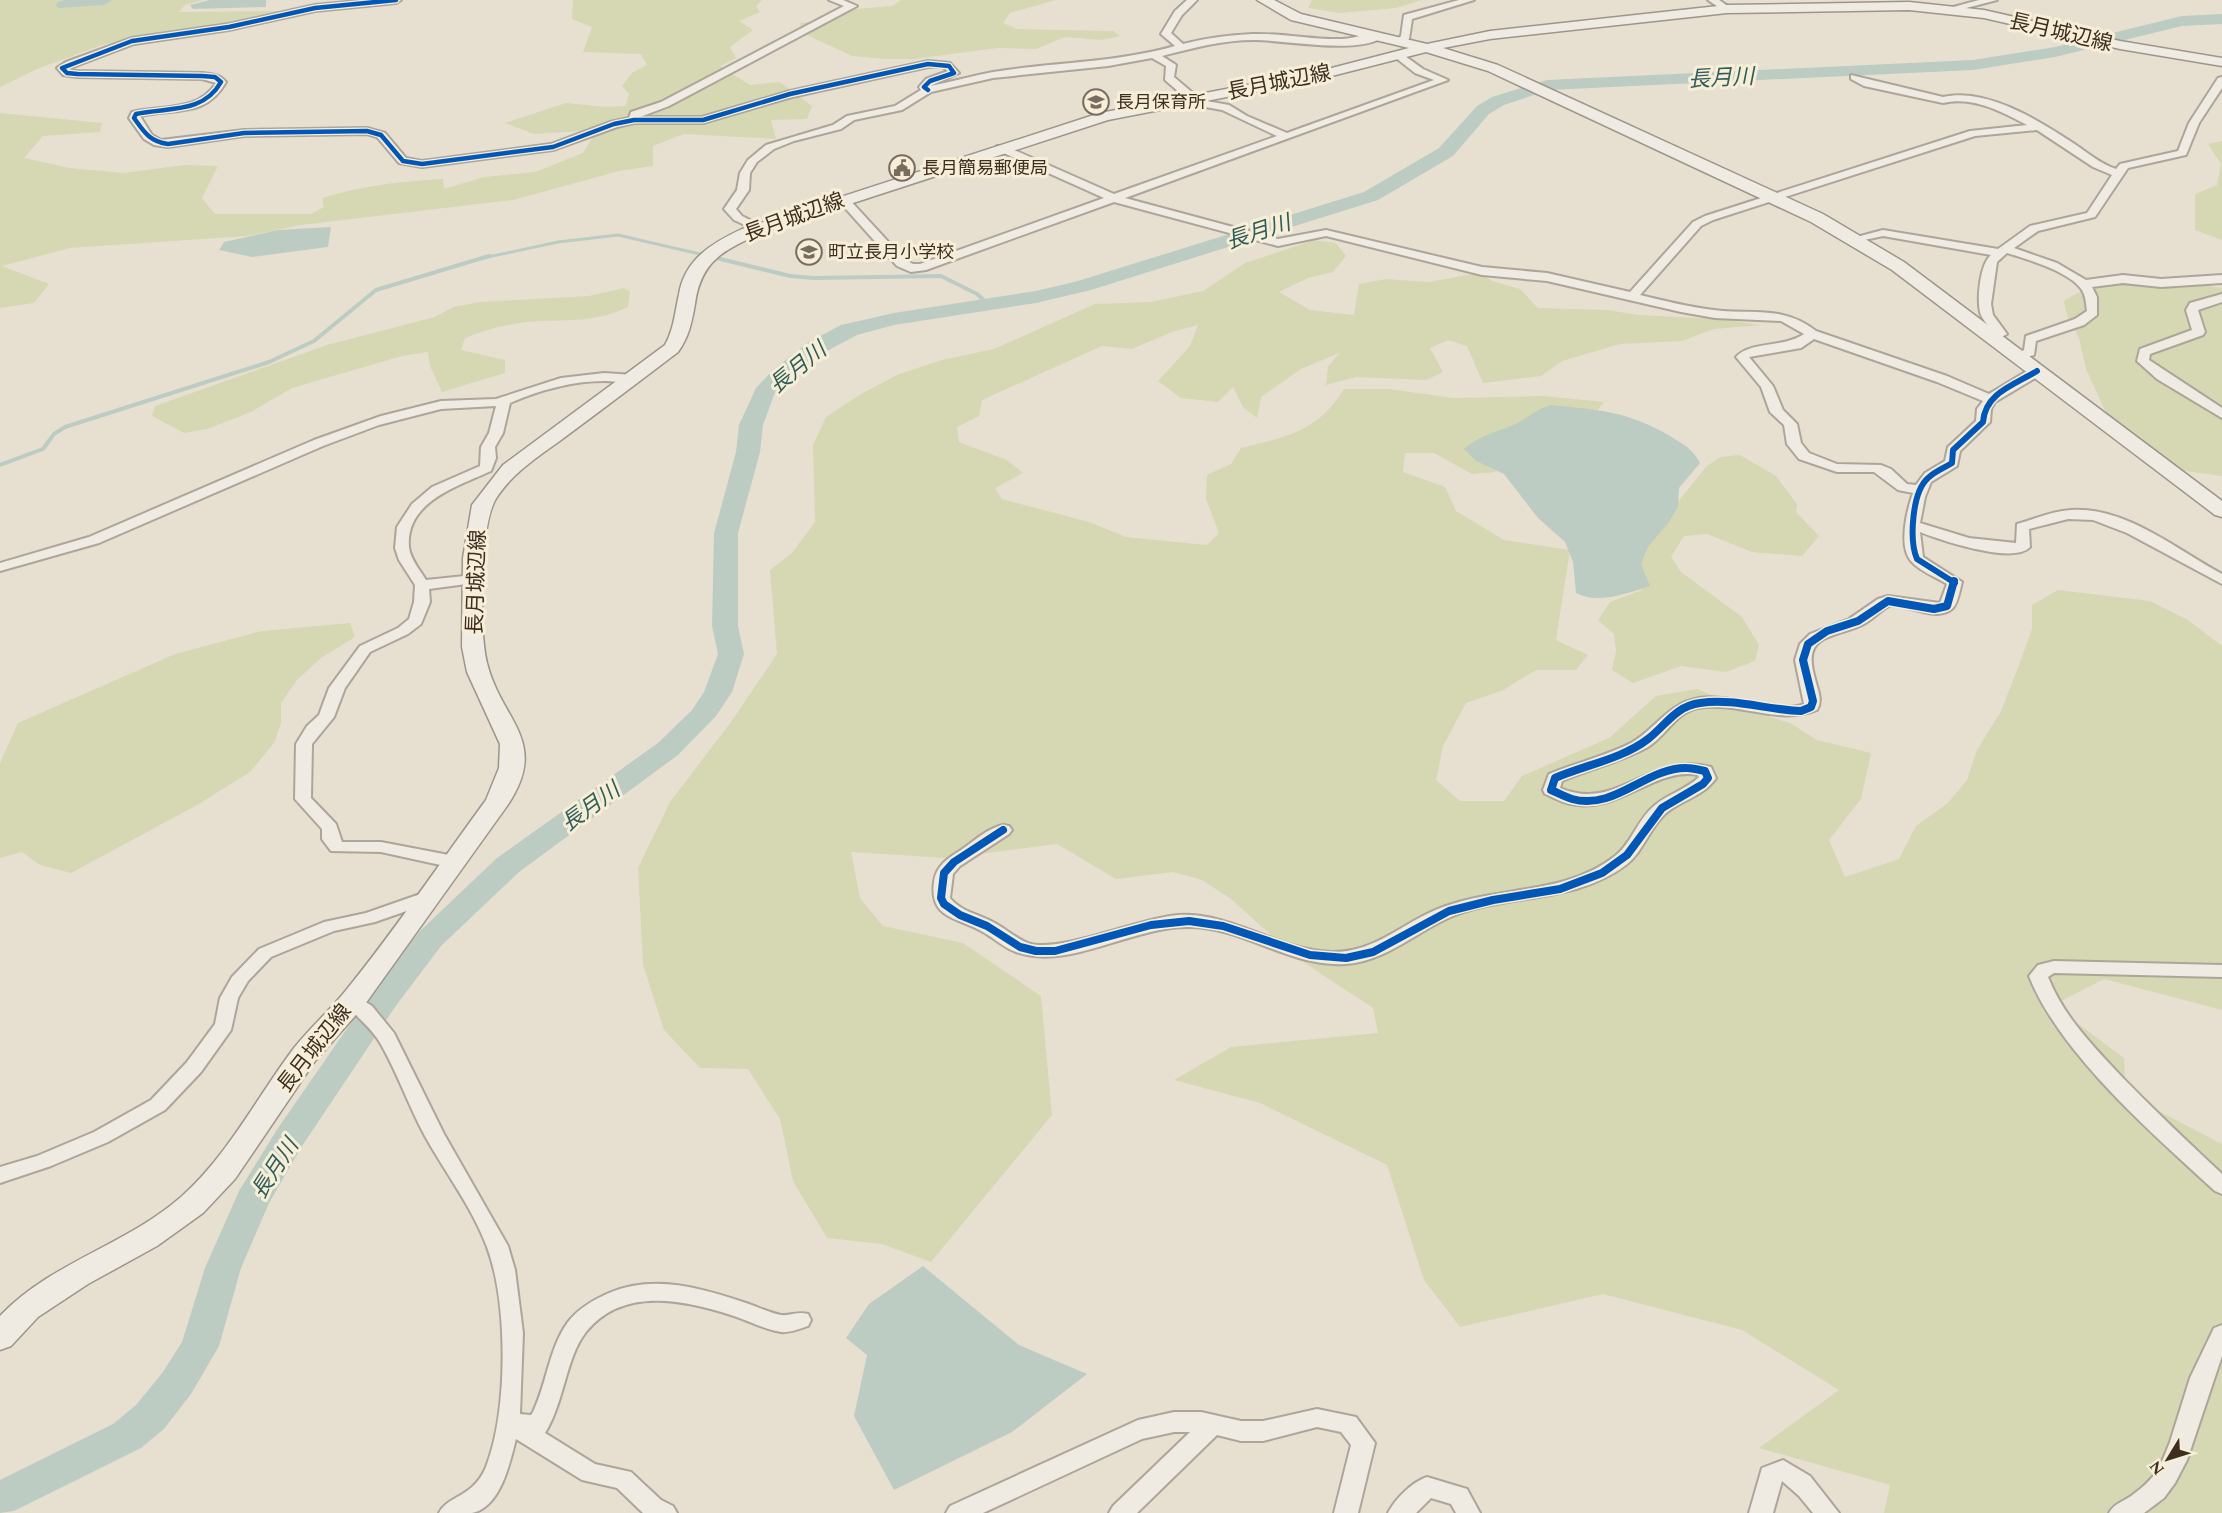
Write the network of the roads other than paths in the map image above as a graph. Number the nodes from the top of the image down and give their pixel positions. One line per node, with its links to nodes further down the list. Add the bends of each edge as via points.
1 (396, 0): 20 (street, via 315,8 229,27 132,41 62,68 77,74 202,76 221,82 219,89 200,104 135,114 148,137 158,143 244,133 367,131 381,135 403,161 441,163 553,147)
2 (834, 0): 20 (street, via 852,6 666,105 635,114)
3 (1192, 0): 11 (street, via 1178,13 1166,34)
4 (1264, 0): 10 (main road, via 1296,17)
5 (1469, 0): 13 (street, via 1407,17 1406,37)
6 (1992, 0): 9 (street)
7 (1880, 3): 8 (main road, 長月城辺線); 9 (main road, 長月城辺線)
8 (1720, 5): 12 (main road, 長月城辺線, via 1490,35)
9 (1951, 9): 15 (main road, 長月城辺線)
10 (1378, 37): 11 (street, via 1311,42 1255,37); 13 (main road)
11 (1181, 46): 14 (street)
12 (1427, 48): 13 (main road, 長月城辺線); 25 (main road, via 1493,68)
13 (1399, 49): 19 (main road, 長月城辺線, via 1320,75); 22 (street, via 1419,71 1443,80)
14 (1154, 55): 18 (street, via 993,75); 19 (street, via 1171,65 1169,78)
15 (2222, 62)
16 (1855, 77): 21 (street, via 1868,84 1943,100 1976,99)
17 (2222, 80): 24 (street, via 2193,123 2182,153 2131,164)
18 (928, 90): 20 (street, via 924,87 930,81 954,73 951,67 946,63 928,64 790,94 703,120); 28 (street, via 898,108 851,118 827,130 790,139 753,160 745,173 743,190 730,209)
19 (1190, 99): 22 (street, via 1225,107); 23 (main road, 長月城辺線, via 1106,116)
20 (634, 120)
21 (2038, 128): 24 (street, via 2068,144 2096,166); 25 (street, via 1974,133)
22 (1286, 136): 26 (street)
23 (1000, 148): 26 (street); 27 (main road, 長月城辺線)
24 (2117, 173): 30 (street, via 2091,215 2041,226)
25 (1775, 196): 29 (main road); 33 (street, via 1697,224)
26 (1113, 198): 27 (street, via 911,268 901,263); 33 (street, via 1266,240 1292,242 1326,234 1482,271 1547,277)
27 (843, 199): 28 (main road, 長月城辺線)
28 (758, 228): 39 (main road, 長月城辺線, via 724,245 695,270 689,283 682,334 672,348)
29 (1855, 239): 30 (street, via 1883,233); 36 (main road, via 1898,266)
30 (2003, 251): 32 (street, via 2047,263); 36 (street, via 1991,261 1985,304 1987,315 2001,334)
31 (2222, 279): 32 (street, via 2162,283 2123,279)
32 (2083, 284): 37 (street, via 2091,294 2093,312 2087,319 2041,331 2030,339 2030,352)
33 (1633, 296): 35 (street, via 1715,314 1783,317)
34 (2222, 298): 42 (street, via 2192,310 2199,332 2144,352 2144,361)
35 (1812, 334): 40 (street); 43 (street, via 1797,345 1742,357 1767,386 1777,412 1790,424 1794,444 1804,456 1821,464 1876,468 1904,487)
36 (1993, 338): 37 (main road)
37 (2017, 356): 38 (main road)
38 (2037, 371): 40 (street); 44 (main road)
39 (634, 379): 41 (street, via 586,376); 47 (main road, 長月城辺線, via 510,469 492,488 476,528)
40 (1990, 399): 43 (street, via 1983,422 1953,450 1952,463 1925,479)
41 (504, 401): 46 (street, via 454,403 367,424 119,529); 49 (street, via 488,447 486,468 437,490 417,507 404,527 404,554)
42 (2222, 414)
43 (1921, 490): 45 (street)
44 (2222, 511)
45 (1913, 525): 48 (street, via 1973,545 2012,548 2022,547 2022,527 2049,517 2097,516 2124,526); 50 (street, via 1913,554 1955,582 1947,606 1931,609 1892,600 1880,603 1856,623 1809,641 1802,654 1811,707 1784,712 1718,702 1689,705 1670,715 1647,740 1619,757 1578,767 1555,778 1551,790 1565,799 1597,800 1614,797 1683,767 1705,771 1708,778 1702,786 1657,812 1621,861 1579,885 1449,911 1369,953 1346,958 1309,955 1207,922 1184,919 1055,951 1036,951 1020,947 960,915 941,898 944,873 954,862)
46 (0, 567)
47 (474, 579): 49 (street); 51 (main road, 長月城辺線, via 475,662 510,735 514,757 511,775 498,801)
48 (2222, 580)
49 (422, 585): 51 (street, via 416,621 404,631 364,649 337,687 326,717 304,744 303,799 330,828 331,839 338,847 381,848)
50 (1003, 830)
51 (454, 862): 52 (main road, 長月城辺線)
52 (429, 897): 54 (main road, 長月城辺線); 55 (street, via 369,918 330,926 265,952 241,977 229,998 224,1025 194,1068 158,1105 101,1137)
53 (2222, 971): 56 (street, via 2054,967 2038,976 2046,998 2082,1047 2163,1132)
54 (353, 1000): 59 (main road, 長月城辺線, via 305,1054 224,1171 192,1205 146,1238 77,1275 27,1308); 60 (street, via 380,1025 427,1122 497,1245 508,1276 512,1309 514,1348)
55 (0, 1175)
56 (2222, 1186)
57 (800, 1320): 60 (street, via 783,1324 674,1291 620,1295 586,1315 570,1339 546,1413 537,1426)
58 (2222, 1334): 71 (street, via 2199,1385 2183,1445 2163,1485 2136,1507)
59 (0, 1337)
60 (507, 1421): 62 (street, via 498,1465 487,1489); 63 (street, via 590,1473 623,1479)
61 (1213, 1424): 64 (street, via 1174,1422 1138,1430); 65 (street); 66 (street, via 1252,1431 1317,1418 1348,1424 1363,1443)
62 (451, 1513)
63 (665, 1513)
64 (958, 1513)
65 (1120, 1513)
66 (1346, 1513)
67 (1400, 1513): 68 (street, via 1427,1487 1459,1496)
68 (1468, 1513)
69 (1761, 1513): 70 (street, via 1770,1475 1783,1470 1815,1496)
70 (1827, 1513)
71 (2121, 1513)

